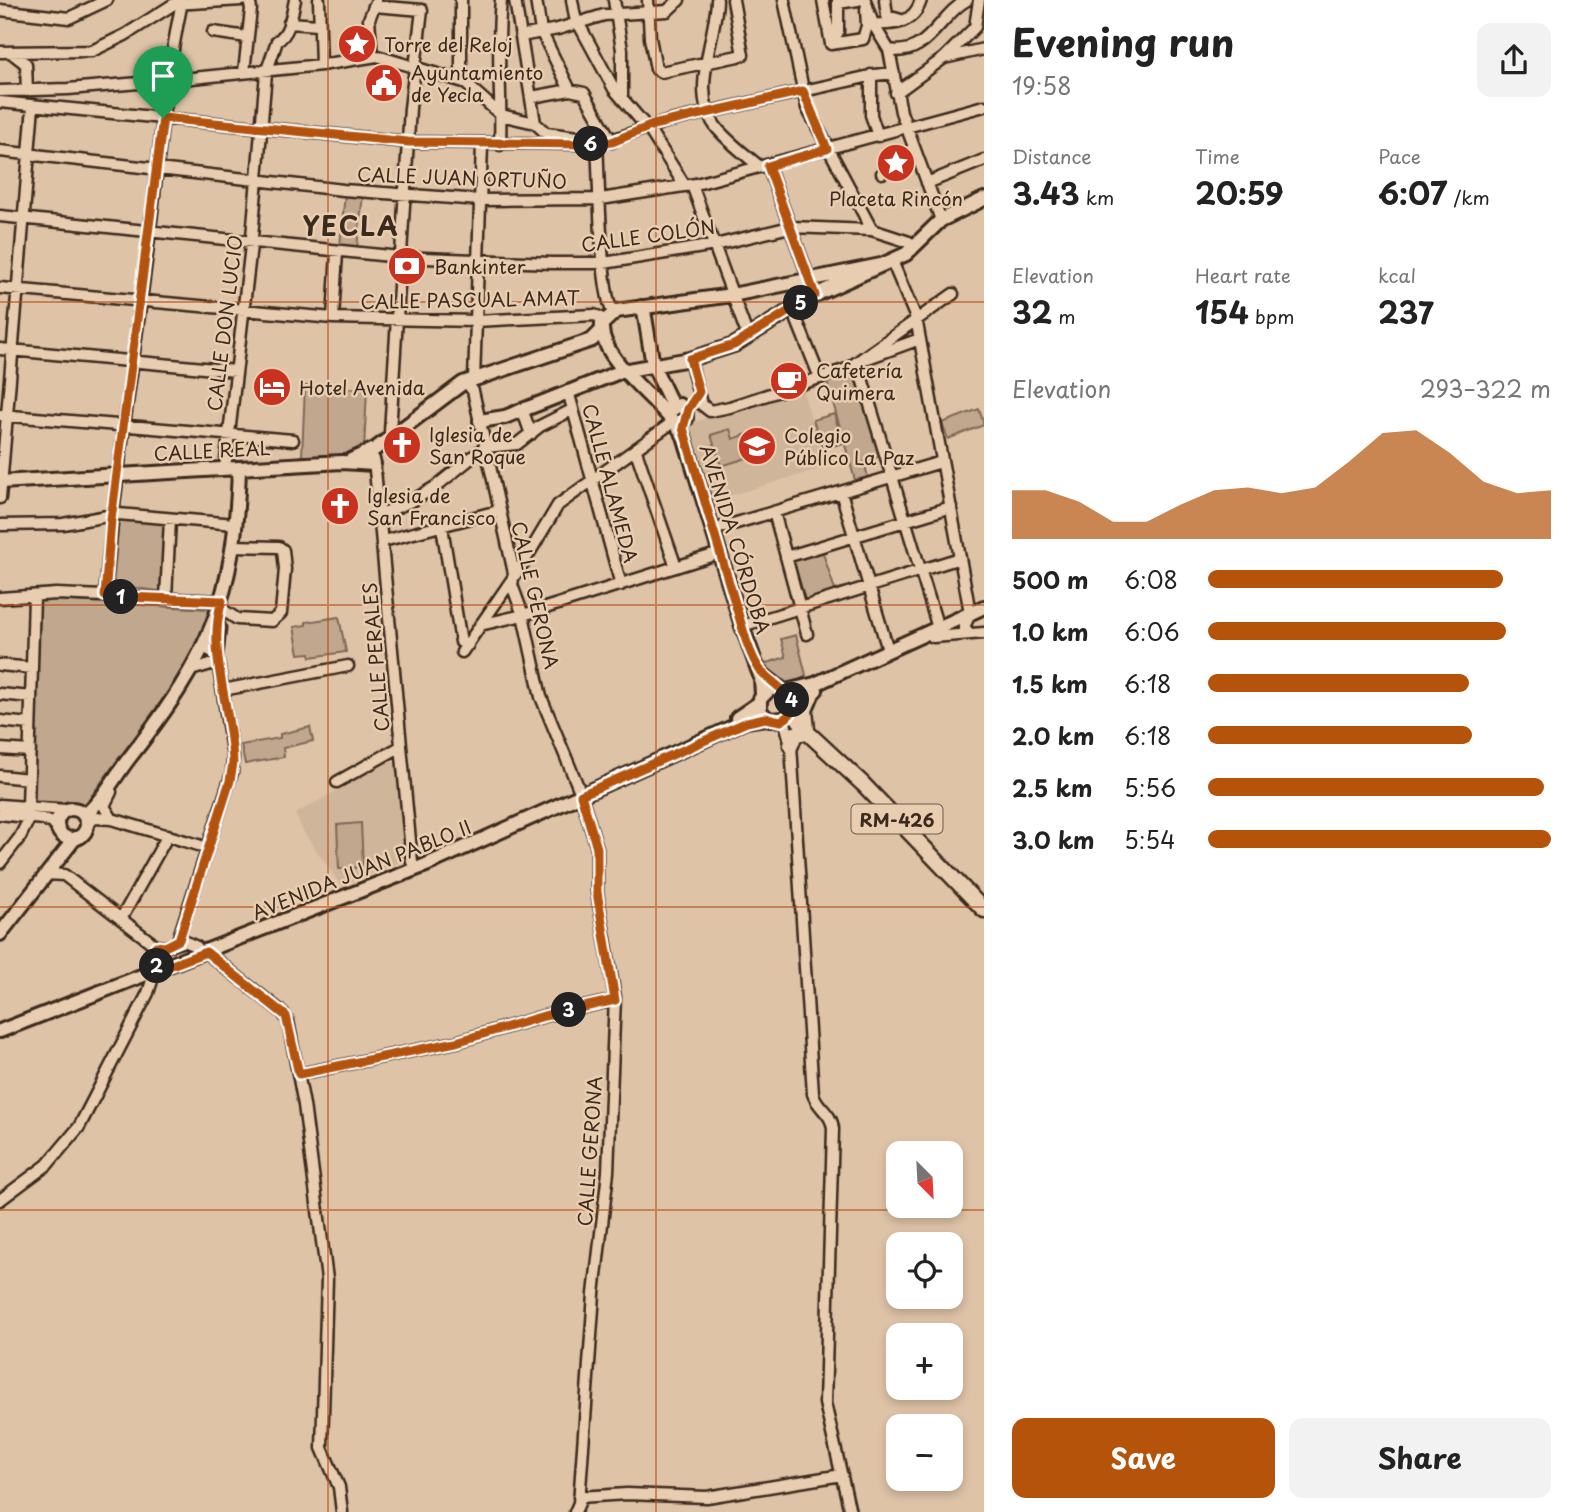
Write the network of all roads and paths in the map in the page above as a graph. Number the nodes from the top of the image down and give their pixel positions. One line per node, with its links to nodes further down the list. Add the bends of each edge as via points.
1 (21, 0): 30 (street)
2 (107, 0): 30 (street, via 69,18)
3 (242, 0): 22 (street)
4 (248, 0): 40 (street)
5 (295, 0): 34 (street, CALLE DON LUCIO)
6 (319, 0): 36 (street)
7 (461, 0): 57 (street)
8 (501, 0): 69 (street)
9 (515, 0): 39 (street)
10 (536, 0): 38 (street)
11 (572, 0): 32 (street)
12 (614, 0): 31 (street)
13 (679, 0): 27 (street, via 667,11)
14 (717, 0): 49 (street)
15 (733, 0): 49 (street, via 743,55)
16 (784, 0): 61 (street)
17 (822, 0): 42 (street)
18 (858, 0): 24 (street)
19 (885, 0): 33 (street, via 887,16)
20 (921, 0): 33 (street, via 916,12)
21 (979, 0): 48 (street, via 977,24)
22 (183, 2): 46 (street, via 94,50); 56 (street)
23 (375, 2): 26 (street); 47 (street, via 369,19)
24 (838, 2): 42 (street, via 838,32)
25 (962, 2): 43 (street, via 920,46 899,51)
26 (423, 5): 51 (street)
27 (650, 5): 31 (street); 49 (street, via 658,71)
28 (865, 5): 35 (street); 41 (street)
29 (0, 10): 30 (street)
30 (30, 11)
31 (618, 14): 32 (street); 63 (street)
32 (578, 21): 38 (street); 63 (street, via 614,89)
33 (904, 21): 35 (street)
34 (289, 23): 36 (street); 52 (street, CALLE DON LUCIO, via 277,41)
35 (873, 24): 43 (street)
36 (318, 25): 50 (street)
37 (213, 32): 40 (street)
38 (542, 33): 39 (street); 59 (street)
39 (521, 36): 64 (street)
40 (247, 37): 53 (street)
41 (863, 39): 42 (street); 43 (street)
42 (831, 44)
43 (887, 48): 54 (street)
44 (984, 49): 48 (street)
45 (0, 52): 46 (street)
46 (12, 53): 58 (street, via 25,62)
47 (372, 56): 50 (street); 51 (street)
48 (944, 58): 62 (street)
49 (708, 63): 68 (street, via 704,83)
50 (321, 65): 52 (street)
51 (415, 67): 57 (street); 76 (street)
52 (269, 69): 53 (street); 72 (street, CALLE DON LUCIO)
53 (244, 72): 56 (street)
54 (894, 73): 55 (street); 62 (street)
55 (871, 75): 61 (street); 75 (street, via 871,115)
56 (166, 80): 58 (street); 70 (street)
57 (461, 81): 69 (street)
58 (27, 90): 60 (street)
59 (570, 90): 64 (street); 77 (street, via 584,93)
60 (0, 91)
61 (803, 91): 68 (street); 81 (street)
62 (896, 93): 74 (street)
63 (622, 95): 73 (street)
64 (532, 97): 71 (street)
65 (0, 102): 66 (street)
66 (33, 106): 70 (street); 83 (street)
67 (984, 106): 74 (street, CALLE JUAN ORTUÑO)
68 (710, 112): 73 (street); 85 (street, via 717,129)
69 (501, 115): 71 (street); 79 (street)
70 (163, 118): 72 (street); 86 (street)
71 (535, 123): 77 (street, via 546,133 600,138)
72 (263, 127): 76 (street); 88 (street, CALLE DON LUCIO)
73 (646, 128): 77 (street); 90 (street)
74 (907, 128): 75 (street, CALLE JUAN ORTUÑO); 80 (street)
75 (878, 136): 81 (street, CALLE JUAN ORTUÑO)
76 (408, 142): 78 (street); 91 (street)
77 (605, 143): 79 (street); 92 (street)
78 (482, 145): 79 (street); 94 (street)
79 (500, 145)
80 (914, 147): 87 (street); 89 (street)
81 (827, 149): 85 (street, CALLE JUAN ORTUÑO); 99 (street)
82 (0, 151): 83 (street, CALLE JUAN ORTUÑO)
83 (29, 155): 86 (street, CALLE JUAN ORTUÑO); 96 (street)
84 (984, 160): 89 (street)
85 (764, 166): 90 (street, CALLE JUAN ORTUÑO); 98 (street)
86 (157, 170): 88 (street, CALLE JUAN ORTUÑO); 100 (street)
87 (882, 173)
88 (257, 182): 91 (street, CALLE JUAN ORTUÑO); 103 (street, CALLE DON LUCIO)
89 (927, 183): 97 (street)
90 (688, 185): 92 (street, CALLE JUAN ORTUÑO); 104 (street)
91 (404, 195): 94 (street, CALLE JUAN ORTUÑO); 107 (street)
92 (601, 199): 94 (street, CALLE JUAN ORTUÑO); 109 (street)
93 (984, 199): 97 (main road)
94 (480, 200): 108 (street)
95 (0, 216): 96 (street, CALLE COLÓN)
96 (24, 219): 100 (street, CALLE COLÓN); 113 (street)
97 (941, 220): 101 (main road)
98 (790, 227): 99 (street, CALLE COLÓN); 104 (street, CALLE COLÓN); 111 (street)
99 (872, 230): 102 (street, CALLE COLÓN)
100 (150, 233): 103 (street, CALLE COLÓN); 117 (street)
101 (925, 235): 102 (street); 105 (main road)
102 (903, 240): 105 (street)
103 (250, 243): 106 (street, CALLE COLÓN); 121 (street, CALLE DON LUCIO)
104 (715, 245): 109 (street, CALLE COLÓN); 115 (street)
105 (912, 250): 110 (main road)
106 (337, 252): 107 (street, CALLE COLÓN); 122 (street)
107 (400, 257): 108 (street, CALLE COLÓN); 124 (street)
108 (478, 261): 109 (street, CALLE COLÓN); 125 (street)
109 (604, 263): 119 (street)
110 (887, 263): 111 (main road); 116 (main road); 123 (street)
111 (810, 279): 115 (main road); 116 (street)
112 (0, 288): 113 (street, CALLE PASCUAL AMAT)
113 (18, 290): 117 (street, CALLE PASCUAL AMAT); 130 (street)
114 (953, 294): 123 (street)
115 (732, 295): 118 (main road); 127 (street)
116 (815, 295): 120 (main road)
117 (141, 300): 121 (street, CALLE PASCUAL AMAT); 132 (street)
118 (641, 307): 119 (main road); 134 (main road)
119 (611, 308): 126 (main road)
120 (792, 308): 127 (main road); 137 (street)
121 (242, 310): 122 (street, CALLE PASCUAL AMAT); 135 (street, CALLE DON LUCIO)
122 (333, 318): 124 (street, CALLE PASCUAL AMAT)
123 (916, 318): 128 (street); 133 (street)
124 (397, 320): 125 (street, CALLE PASCUAL AMAT); 150 (street)
125 (476, 321): 126 (street, CALLE PASCUAL AMAT); 138 (street)
126 (599, 323): 136 (main road); 138 (main road, via 592,340)
127 (748, 337): 131 (main road)
128 (918, 340): 133 (street); 158 (street)
129 (0, 349): 130 (street)
130 (13, 350): 132 (street); 145 (street)
131 (690, 359): 134 (main road); 140 (street)
132 (133, 362): 135 (street); 147 (street)
133 (857, 362): 137 (street); 162 (street)
134 (653, 365): 136 (main road); 144 (main road)
135 (236, 371): 148 (street, CALLE DON LUCIO)
136 (622, 371): 139 (main road); 144 (main road)
137 (820, 379): 143 (street)
138 (468, 381): 146 (street, CALLE GERONA); 150 (main road)
139 (568, 391): 141 (main road); 142 (street, CALLE ALAMEDA)
140 (698, 397): 143 (street); 144 (street)
141 (522, 409): 146 (main road, via 501,419); 149 (street)
142 (572, 410): 149 (street); 163 (street, CALLE ALAMEDA)
143 (710, 411): 144 (street)
144 (680, 414): 151 (street); 152 (main road, AVENIDA CÓRDOBA)
145 (4, 415): 147 (street); 164 (street)
146 (480, 421): 154 (street, CALLE GERONA)
147 (125, 425): 148 (street); 161 (street)
148 (229, 434): 153 (street); 160 (street, CALLE DON LUCIO)
149 (531, 434): 154 (street, via 514,445)
150 (393, 435): 155 (main road)
151 (655, 438): 152 (street, via 671,433); 156 (street)
152 (685, 438): 177 (main road, AVENIDA CÓRDOBA)
153 (293, 440)
154 (485, 447): 168 (street, CALLE GERONA); 170 (street, via 435,487)
155 (375, 449): 157 (main road); 159 (street, CALLE PERALES)
156 (636, 451): 163 (street); 184 (street)
157 (342, 462): 159 (main road); 160 (main road, CALLE REAL)
158 (941, 462): 162 (street); 167 (street)
159 (374, 464): 170 (street, CALLE PERALES)
160 (232, 468): 161 (main road, CALLE REAL); 174 (main road)
161 (119, 475): 164 (main road, CALLE REAL); 171 (street)
162 (892, 477): 165 (street); 173 (street)
163 (592, 481): 186 (street, via 558,505); 187 (street, CALLE ALAMEDA)
164 (1, 482): 166 (street)
165 (841, 492): 169 (street); 178 (street)
166 (0, 498)
167 (951, 508): 173 (street); 183 (street)
168 (498, 511): 176 (street); 186 (street, CALLE GERONA)
169 (774, 512): 177 (street); 182 (street)
170 (381, 514): 179 (street, CALLE PERALES)
171 (114, 515): 172 (street); 175 (street, via 72,523); 190 (street)
172 (170, 519): 174 (street); 192 (street)
173 (904, 520): 178 (street); 185 (street)
174 (234, 524): 180 (main road)
175 (0, 525)
176 (443, 527): 179 (street); 199 (street, via 465,648)
177 (713, 530): 181 (main road, AVENIDA CÓRDOBA)
178 (854, 535): 182 (street); 188 (street)
179 (383, 541): 223 (street, CALLE PERALES)
180 (232, 546): 195 (main road); 195 (street, via 279,547 283,551 281,613 272,621 240,620)
181 (720, 553): 184 (street); 200 (main road, AVENIDA CÓRDOBA)
182 (786, 557): 193 (street)
183 (960, 558): 185 (street); 198 (street)
184 (676, 567): 187 (street)
185 (919, 570): 188 (street); 201 (street)
186 (514, 573): 197 (street, CALLE GERONA, via 512,585); 199 (street)
187 (621, 584): 197 (street)
188 (868, 585): 193 (street); 205 (street)
189 (34, 596): 190 (street); 191 (street); 209 (street)
190 (105, 596): 192 (street)
191 (0, 598)
192 (166, 598): 195 (street)
193 (800, 607): 200 (street); 203 (street)
194 (984, 607): 198 (main road)
195 (220, 608): 204 (main road); 206 (street)
196 (984, 614): 198 (main road)
197 (523, 615): 199 (street); 230 (street, CALLE GERONA, via 541,697)
198 (968, 623): 201 (main road); 201 (street); 202 (street)
199 (480, 625)
200 (742, 626): 210 (main road, AVENIDA CÓRDOBA)
201 (935, 632): 205 (main road); 214 (main road)
202 (984, 633)
203 (807, 634)
204 (204, 648): 206 (street); 211 (main road)
205 (888, 650): 213 (main road, via 802,689)
206 (217, 659): 211 (street); 212 (street)
207 (0, 665): 209 (street)
208 (348, 666): 212 (street)
209 (32, 668): 216 (street)
210 (758, 668): 213 (main road); 217 (main road)
211 (194, 669): 226 (main road)
212 (223, 690): 239 (street, via 232,773)
213 (783, 690): 217 (main road, via 770,689); 219 (main road)
214 (813, 691): 219 (main road); 222 (highway, via 805,710)
215 (0, 694): 216 (street)
216 (31, 697): 220 (street)
217 (760, 699): 219 (main road); 221 (main road)
218 (0, 721): 220 (street)
219 (784, 721): 221 (main road, via 754,719); 222 (highway, RM-426); 256 (street, via 813,1094 832,1122 825,1404)
220 (30, 724): 225 (street)
221 (729, 726): 230 (main road, AVENIDA JUAN PABLO II)
222 (807, 732): 244 (highway, RM-426)
223 (400, 747): 229 (street); 240 (street, CALLE PERALES)
224 (0, 749): 225 (street)
225 (30, 751): 228 (street)
226 (122, 767): 235 (street, via 104,803); 236 (main road)
227 (0, 776): 228 (street)
228 (29, 779): 233 (street)
229 (337, 782)
230 (580, 792): 240 (main road, AVENIDA JUAN PABLO II); 249 (main road, AVENIDA JUAN PABLO II, via 426,865); 251 (street, CALLE GERONA, via 597,848 597,892)
231 (0, 805): 233 (street)
232 (66, 810): 233 (street); 236 (main road, via 75,810); 238 (main road, via 58,818)
233 (29, 812): 234 (street); 238 (street); 241 (street)
234 (0, 814)
235 (112, 819): 236 (street); 237 (street)
236 (85, 821): 238 (main road)
237 (168, 835): 239 (street); 245 (street)
238 (64, 839): 242 (main road); 243 (street, via 60,862)
239 (208, 848): 247 (street)
240 (412, 862): 249 (main road, AVENIDA JUAN PABLO II)
241 (0, 863)
242 (45, 874): 243 (street); 246 (main road)
243 (64, 875): 245 (street)
244 (984, 909)
245 (121, 919): 248 (street)
246 (0, 934)
247 (177, 943): 248 (street); 249 (street, via 188,942)
248 (156, 946): 250 (street)
249 (201, 949): 250 (main road, AVENIDA JUAN PABLO II); 254 (street, via 286,1016)
250 (157, 967): 252 (main road, AVENIDA JUAN PABLO II); 253 (main road, AVENIDA JUAN PABLO II); 255 (street, via 79,1127 47,1165)
251 (615, 1000): 254 (street, via 456,1042); 257 (street, CALLE GERONA, via 608,1172)
252 (0, 1024)
253 (0, 1031)
254 (299, 1074): 258 (street, via 327,1279 322,1448 339,1487)
255 (0, 1200)
256 (842, 1475): 257 (street, via 707,1497); 260 (street)
257 (579, 1497): 259 (street, CALLE GERONA)
258 (342, 1512)
259 (575, 1512)
260 (850, 1512)

